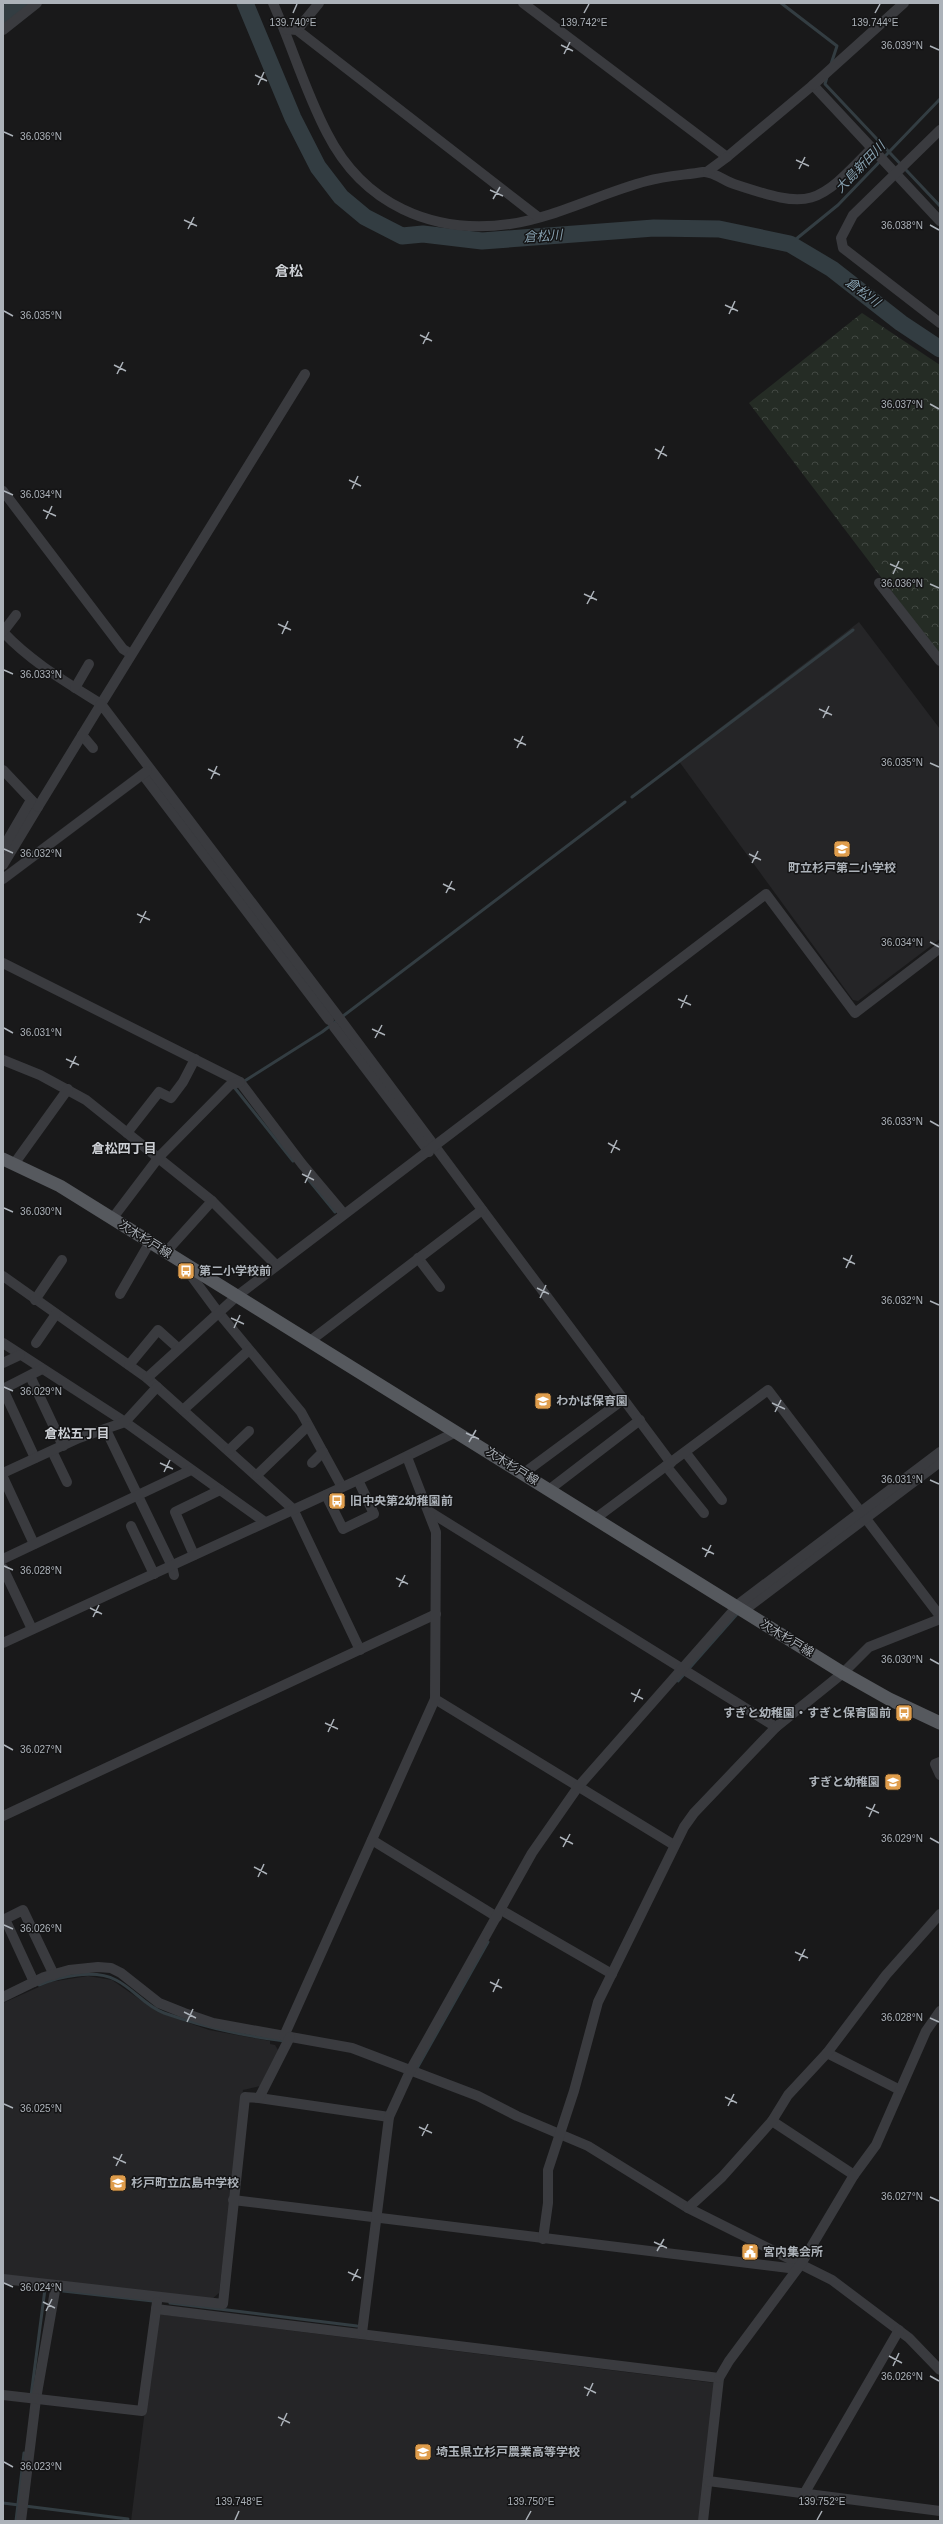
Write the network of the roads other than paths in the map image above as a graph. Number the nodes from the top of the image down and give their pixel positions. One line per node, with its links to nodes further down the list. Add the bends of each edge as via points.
1 (37, 3): 7 (street)
2 (273, 3): 6 (street)
3 (318, 3): 8 (street)
4 (523, 3): 12 (street)
5 (904, 3): 9 (street)
6 (284, 29): 8 (street); 15 (street, via 327,133 347,166 379,196 405,212 450,223 481,226 511,224)
7 (3, 30)
8 (297, 30): 15 (street)
9 (813, 85): 11 (street); 12 (street)
10 (940, 130): 14 (street)
11 (872, 148): 13 (street, via 837,184 818,197 793,200 775,198 723,180); 14 (street)
12 (727, 157): 13 (street)
13 (708, 171): 15 (street, via 648,181)
14 (896, 173): 16 (street); 17 (street, via 853,215 841,238 844,248)
15 (538, 217)
16 (940, 221)
17 (940, 323)
18 (305, 374): 23 (street)
19 (3, 491): 23 (street, via 123,649)
20 (879, 583): 24 (street)
21 (16, 614): 22 (street)
22 (3, 632): 26 (street, via 19,649)
23 (131, 654): 27 (street)
24 (940, 661)
25 (89, 664): 26 (street)
26 (75, 688): 27 (street)
27 (101, 704): 28 (street); 31 (street)
28 (82, 735): 29 (street); 32 (street)
29 (93, 748)
30 (3, 770): 32 (street)
31 (146, 772): 35 (street); 43 (street); 43 (street, via 332,1023)
32 (35, 804): 33 (street); 34 (street)
33 (3, 848)
34 (3, 865)
35 (3, 879)
36 (940, 948): 43 (street, via 855,1013 766,894)
37 (3, 963): 38 (street)
38 (195, 1059): 40 (street); 42 (street, via 184,1082 171,1098 159,1092)
39 (3, 1060): 41 (street)
40 (240, 1082): 44 (street, via 230,1085); 48 (street, via 302,1164)
41 (68, 1089): 42 (street); 45 (street)
42 (127, 1133): 44 (street)
43 (432, 1149): 47 (street); 48 (street)
44 (159, 1157): 46 (street); 49 (street)
45 (8, 1161): 49 (main road, 次木杉戸線, via 60,1186)
46 (212, 1201): 51 (street); 55 (street)
47 (482, 1210): 52 (street); 75 (street)
48 (344, 1214): 55 (street)
49 (112, 1219): 50 (main road, 次木杉戸線)
50 (150, 1242): 51 (main road, 次木杉戸線); 58 (street)
51 (166, 1252): 54 (main road, 次木杉戸線)
52 (418, 1258): 57 (street); 63 (street)
53 (62, 1260): 60 (street)
54 (180, 1261): 59 (main road, 次木杉戸線); 61 (street)
55 (276, 1266): 59 (street)
56 (3, 1276): 60 (street)
57 (440, 1286)
58 (120, 1294)
59 (237, 1296): 61 (street); 63 (main road, 次木杉戸線)
60 (36, 1300): 62 (street)
61 (218, 1312): 66 (street); 67 (street)
62 (56, 1314): 65 (street); 70 (street)
63 (310, 1341): 82 (main road, 次木杉戸線)
64 (3, 1343): 68 (street)
65 (36, 1343)
66 (178, 1348): 70 (street, via 158,1330); 73 (street)
67 (249, 1350): 76 (street); 79 (street, via 301,1412)
68 (20, 1355): 69 (street); 71 (street)
69 (3, 1363)
70 (128, 1365): 73 (street)
71 (42, 1369): 72 (street); 78 (street)
72 (30, 1376): 83 (street); 90 (street, via 3,1389)
73 (147, 1378): 74 (street)
74 (157, 1387): 76 (street); 78 (street)
75 (624, 1399): 77 (street); 96 (street)
76 (183, 1410): 85 (street)
77 (640, 1420): 93 (street); 103 (street)
78 (126, 1422): 80 (street); 94 (street)
79 (308, 1426): 86 (street); 97 (street)
80 (106, 1430): 83 (street); 105 (street)
81 (249, 1431): 85 (street)
82 (456, 1432): 89 (street); 96 (main road, 次木杉戸線)
83 (63, 1446): 84 (street)
84 (52, 1450): 90 (street); 100 (street)
85 (229, 1450): 97 (street)
86 (323, 1452): 92 (street); 101 (street)
87 (940, 1452): 110 (street)
88 (686, 1453): 93 (street); 106 (street); 110 (street, via 768,1390)
89 (407, 1456): 99 (street); 108 (street)
90 (35, 1458): 95 (street)
91 (940, 1462): 110 (street)
92 (312, 1463)
93 (669, 1465): 109 (street); 111 (street)
94 (191, 1470): 102 (street); 105 (street)
95 (3, 1473)
96 (524, 1473): 103 (main road, 次木杉戸線)
97 (257, 1475): 107 (street)
98 (3, 1477): 114 (street)
99 (358, 1480): 101 (street); 104 (street, via 374,1514 343,1529)
100 (67, 1482)
101 (342, 1487): 104 (street)
102 (220, 1490): 112 (street); 115 (street, via 175,1512)
103 (550, 1490): 111 (main road, 次木杉戸線)
104 (326, 1495): 107 (street)
105 (138, 1496): 114 (street); 118 (street)
106 (722, 1500)
107 (293, 1509): 112 (street); 126 (street)
108 (430, 1512): 121 (street, via 436,1532); 127 (street)
109 (704, 1513)
110 (863, 1515): 120 (street); 122 (street)
111 (596, 1518): 120 (main road, 次木杉戸線)
112 (265, 1522): 115 (street)
113 (131, 1526): 119 (street)
114 (34, 1544): 116 (street)
115 (194, 1555): 118 (street)
116 (3, 1559)
117 (3, 1568): 124 (street)
118 (173, 1570): 119 (street)
119 (154, 1574): 124 (street)
120 (739, 1609): 127 (street); 128 (main road, 次木杉戸線)
121 (436, 1614): 126 (street); 129 (street)
122 (940, 1616)
123 (940, 1619): 128 (street, via 869,1647)
124 (32, 1629): 125 (street)
125 (3, 1643)
126 (360, 1650): 135 (street)
127 (683, 1668): 131 (street); 134 (street)
128 (843, 1673): 130 (main road, 次木杉戸線, via 889,1699); 131 (street)
129 (435, 1699): 134 (street); 136 (street)
130 (940, 1723)
131 (776, 1727): 137 (street, via 694,1813)
132 (940, 1762): 133 (street, via 935,1764)
133 (940, 1776)
134 (578, 1786): 137 (street); 138 (street, via 532,1853)
135 (3, 1816)
136 (372, 1840): 138 (street); 145 (street)
137 (674, 1846): 140 (street)
138 (499, 1914): 140 (street); 147 (street)
139 (940, 1914): 146 (street, via 886,1975)
140 (612, 1974): 152 (street, via 598,2002)
141 (54, 1975): 142 (street); 142 (street, via 23,1910 5,1919); 145 (street, via 85,1968 111,1968 159,2003 184,2013 213,2023)
142 (34, 1982): 143 (street)
143 (3, 1997)
144 (940, 2011): 148 (street, via 926,2032)
145 (287, 2037): 147 (street, via 352,2048); 149 (street)
146 (827, 2053): 148 (street); 151 (street, via 788,2095)
147 (411, 2069): 150 (street); 152 (street, via 478,2096)
148 (900, 2090): 153 (street, via 882,2133)
149 (259, 2098): 150 (street); 154 (street, via 245,2097)
150 (390, 2117): 156 (street)
151 (772, 2121): 153 (street); 155 (street, via 722,2177)
152 (561, 2135): 155 (street, via 588,2146); 157 (street, via 548,2170 548,2203)
153 (854, 2175): 158 (street)
154 (233, 2200): 156 (street); 161 (street, via 223,2304)
155 (688, 2208): 158 (street)
156 (377, 2219): 157 (street); 164 (street)
157 (543, 2239): 158 (street)
158 (799, 2266): 163 (street, via 832,2280); 166 (street)
159 (3, 2278): 160 (street)
160 (56, 2285): 161 (street); 168 (street)
161 (158, 2296): 162 (street)
162 (156, 2309): 164 (street); 168 (street, via 142,2411)
163 (899, 2330): 165 (street); 170 (street)
164 (362, 2333): 166 (street)
165 (940, 2370)
166 (719, 2378): 169 (street)
167 (3, 2395): 168 (street)
168 (36, 2399): 172 (street)
169 (708, 2481): 170 (street); 173 (street)
170 (804, 2494): 171 (street)
171 (940, 2511)
172 (21, 2521)
173 (703, 2521)

